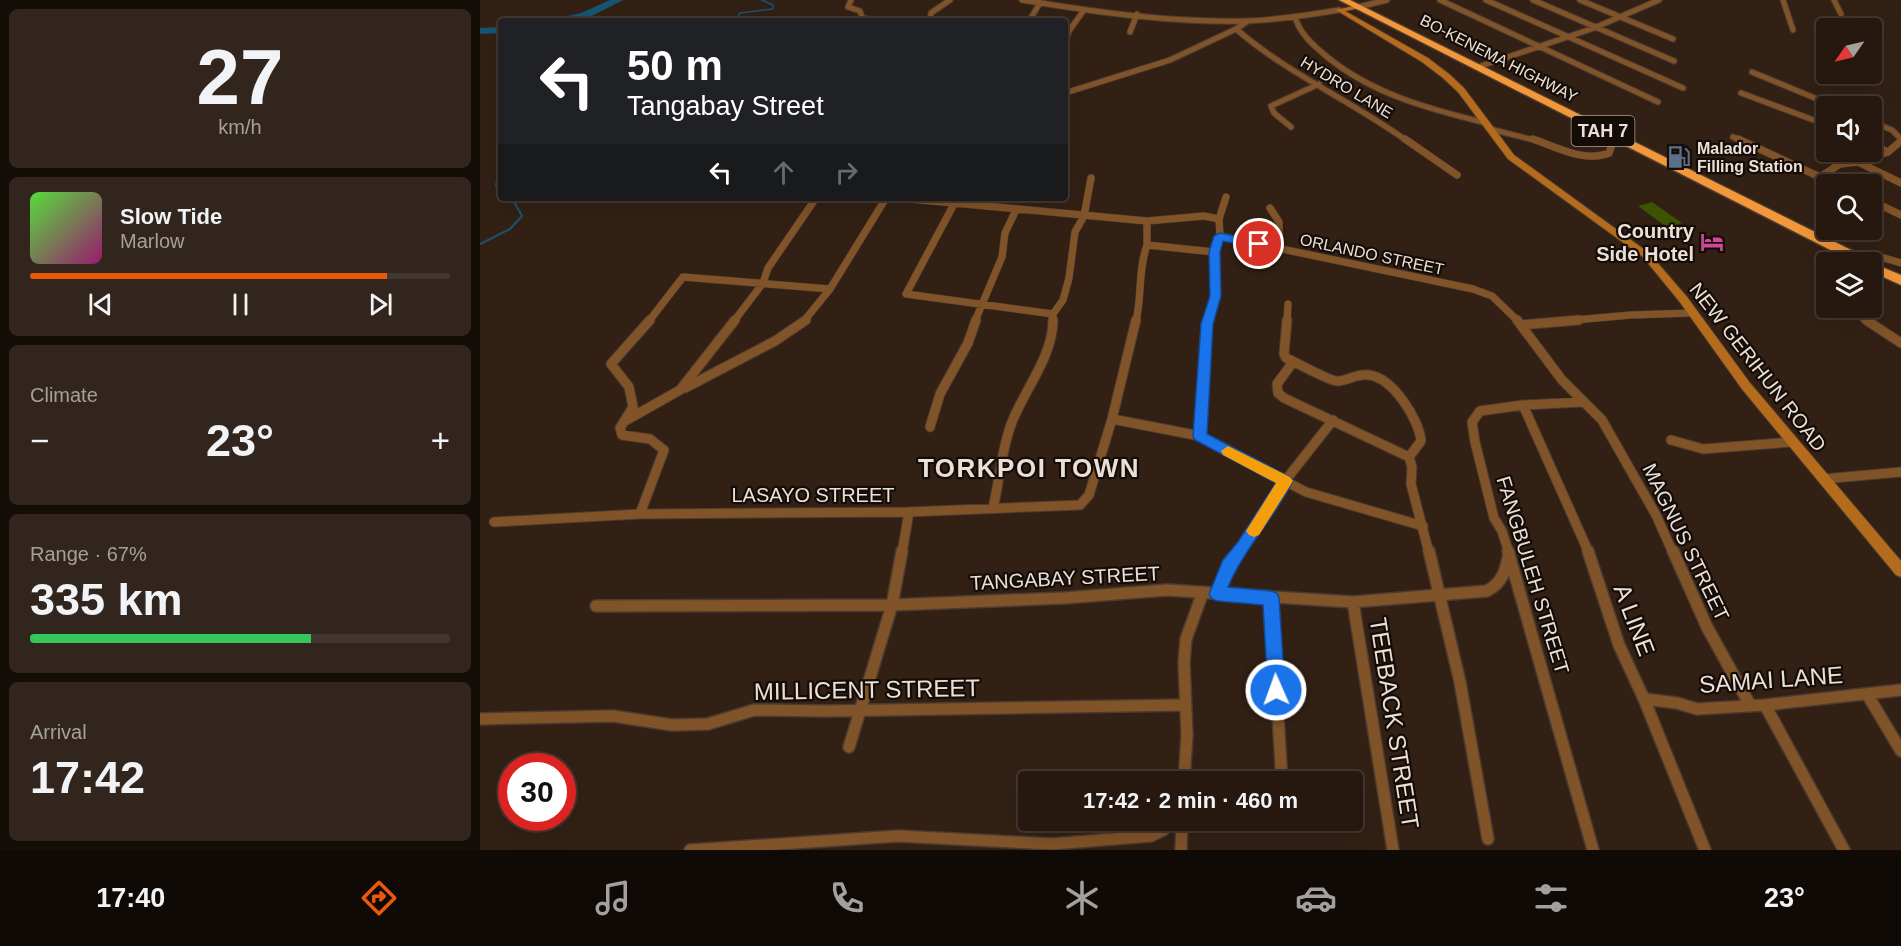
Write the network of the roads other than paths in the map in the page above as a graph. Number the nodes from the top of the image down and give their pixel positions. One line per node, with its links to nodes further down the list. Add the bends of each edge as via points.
1 (851, 0): 20 (street, via 848,7 860,11)
2 (950, 0): 21 (street, via 931,13)
3 (1022, 0): 12 (street)
4 (1387, 0): 14 (street)
5 (1440, 0): 31 (street)
6 (1486, 0): 29 (street)
7 (1533, 0): 24 (street)
8 (1580, 0): 18 (street)
9 (1659, 0): 18 (street)
10 (1784, 0): 26 (street)
11 (1834, 0): 17 (street)
12 (1038, 2): 15 (street); 22 (street)
13 (1341, 5): 14 (highway, BO-KENEMA HIGHWAY / TAH 7); 19 (street); 42 (street, NEW GERIHUN ROAD, via 1446,76)
14 (1358, 7): 33 (highway, BO-KENEMA HIGHWAY / TAH 7)
15 (1084, 10): 16 (street); 28 (street)
16 (1137, 14): 23 (street); 27 (street)
17 (1841, 14)
18 (1619, 16): 24 (street); 30 (street)
19 (1295, 17): 23 (street); 42 (street, via 1305,38 1342,70 1371,87)
20 (865, 18)
21 (930, 18)
22 (1030, 18)
23 (1248, 21): 25 (street)
24 (1594, 28): 29 (street); 32 (street)
25 (1236, 29): 35 (street, HYDRO LANE); 37 (street, via 1170,60)
26 (1793, 30)
27 (1130, 32)
28 (1068, 34)
29 (1568, 37): 31 (street); 36 (street)
30 (1673, 39)
31 (1539, 46): 33 (street); 40 (street)
32 (1674, 61)
33 (1478, 67): 45 (highway, BO-KENEMA HIGHWAY / TAH 7)
34 (1752, 72): 39 (street)
35 (1318, 84): 44 (street, via 1271,106); 53 (street, HYDRO LANE, via 1377,118)
36 (1683, 88)
37 (1068, 92)
38 (1741, 93): 41 (street)
39 (1816, 99)
40 (1658, 102)
41 (1816, 121)
42 (1488, 126): 45 (street, via 1588,157 1609,153); 82 (street, NEW GERIHUN ROAD, via 1511,157 1646,255)
43 (1882, 126): 47 (street)
44 (1292, 127)
45 (1615, 137): 73 (highway, BO-KENEMA HIGHWAY / TAH 7)
46 (1733, 137): 54 (street)
47 (1901, 140): 49 (street)
48 (1882, 149): 49 (street)
49 (1888, 152): 50 (street)
50 (1882, 154)
51 (1858, 162): 52 (street, via 1840,164); 56 (street)
52 (1825, 174)
53 (1457, 175)
54 (1816, 175)
55 (1091, 178): 66 (street)
56 (1901, 183)
57 (1226, 197): 67 (street)
58 (814, 201): 78 (street, via 768,268)
59 (884, 201): 79 (street)
60 (926, 201): 61 (street)
61 (954, 204): 64 (street); 80 (street, via 906,294)
62 (1882, 206): 65 (street)
63 (1270, 208): 71 (street, via 1282,226)
64 (1016, 210): 66 (street); 80 (street, via 1005,233 1002,257)
65 (1901, 215)
66 (1084, 216): 68 (street); 83 (street, via 1075,231 1063,300)
67 (1220, 219): 68 (street, via 1204,216); 69 (street)
68 (1147, 221): 70 (street, LASAYO STREET)
69 (1220, 236): 71 (street, ORLANDO STREET); 72 (street)
70 (1147, 245): 72 (street); 91 (street, LASAYO STREET, via 1142,259 1139,308)
71 (1279, 248): 85 (street, ORLANDO STREET, via 1473,289 1492,296)
72 (1214, 252): 95 (street, via 1215,296 1207,324)
73 (1843, 252)
74 (1882, 256): 75 (street)
75 (1901, 263)
76 (1882, 272): 77 (highway)
77 (1901, 281)
78 (763, 283): 79 (street); 88 (street); 93 (street, via 683,278 675,285 611,364 629,387 633,407)
79 (830, 289): 88 (street, via 806,320 775,341)
80 (981, 304): 83 (street); 94 (street, via 964,352 940,394)
81 (1288, 304): 87 (street, via 1284,354)
82 (1692, 313): 85 (street); 97 (street, NEW GERIHUN ROAD)
83 (1053, 314): 102 (street, via 1053,332 1002,453)
84 (1863, 318): 86 (street)
85 (1522, 325): 89 (street, ORLANDO STREET)
86 (1901, 343)
87 (1293, 362): 92 (street, via 1277,384 1278,393); 98 (street, via 1336,381 1352,373 1388,382 1420,425 1421,441)
88 (680, 390): 93 (street)
89 (1582, 402): 90 (street, FANGBULEH STREET); 120 (street, MAGNUS STREET, via 1602,420 1656,514 1707,627)
90 (1523, 405): 107 (street, FANGBULEH STREET, via 1480,411 1472,422 1491,507); 118 (street, A LINE, via 1589,554 1609,619)
91 (1112, 419): 95 (street); 102 (street, LASAYO STREET, via 1089,495 1080,505)
92 (1332, 420): 98 (street); 101 (street)
93 (625, 421): 104 (street, via 620,428 622,435 645,437 663,450)
94 (930, 427)
95 (1200, 436): 101 (street)
96 (1671, 440): 97 (street, via 1703,449)
97 (1792, 442): 100 (street, NEW GERIHUN ROAD)
98 (1409, 457): 106 (street, via 1411,484)
99 (1901, 472): 100 (street)
100 (1823, 479): 108 (street, NEW GERIHUN ROAD)
101 (1285, 481): 106 (street, via 1306,492); 111 (street, via 1229,565)
102 (993, 508): 103 (street, LASAYO STREET)
103 (909, 512): 104 (street, LASAYO STREET); 114 (street)
104 (640, 514): 105 (street, LASAYO STREET)
105 (494, 522)
106 (1423, 526): 110 (street)
107 (1509, 552): 110 (street, TANGABAY STREET, via 1504,578 1498,586 1487,591); 134 (street, FANGBULEH STREET)
108 (1901, 571)
109 (1203, 592): 111 (street, TANGABAY STREET); 114 (street, TANGABAY STREET, via 1167,590); 119 (street, via 1186,639)
110 (1440, 593): 113 (street, TANGABAY STREET); 130 (street)
111 (1218, 594): 112 (street, TANGABAY STREET)
112 (1271, 598): 113 (street, TANGABAY STREET); 127 (street)
113 (1353, 602): 133 (street, TEEBACK STREET)
114 (892, 605): 115 (street, TANGABAY STREET); 122 (street)
115 (596, 606)
116 (1901, 690): 117 (street, SAMAI LANE)
117 (1867, 694): 121 (street, SAMAI LANE); 125 (street)
118 (1644, 699): 120 (street, SAMAI LANE, via 1697,709); 135 (street, A LINE)
119 (1185, 705): 122 (street, MILLICENT STREET); 126 (street)
120 (1750, 705): 121 (street, SAMAI LANE)
121 (1765, 705): 136 (street)
122 (860, 710): 123 (street, MILLICENT STREET, via 754,710 708,724 672,725 613,716); 124 (street)
123 (480, 719)
124 (849, 747)
125 (1901, 751)
126 (1185, 771)
127 (1281, 771)
128 (1161, 831): 131 (street, via 1151,836 1052,844 898,836)
129 (1182, 831): 132 (street)
130 (1488, 839)
131 (690, 850)
132 (1181, 850)
133 (1393, 850)
134 (1593, 850)
135 (1705, 850)
136 (1844, 850)

